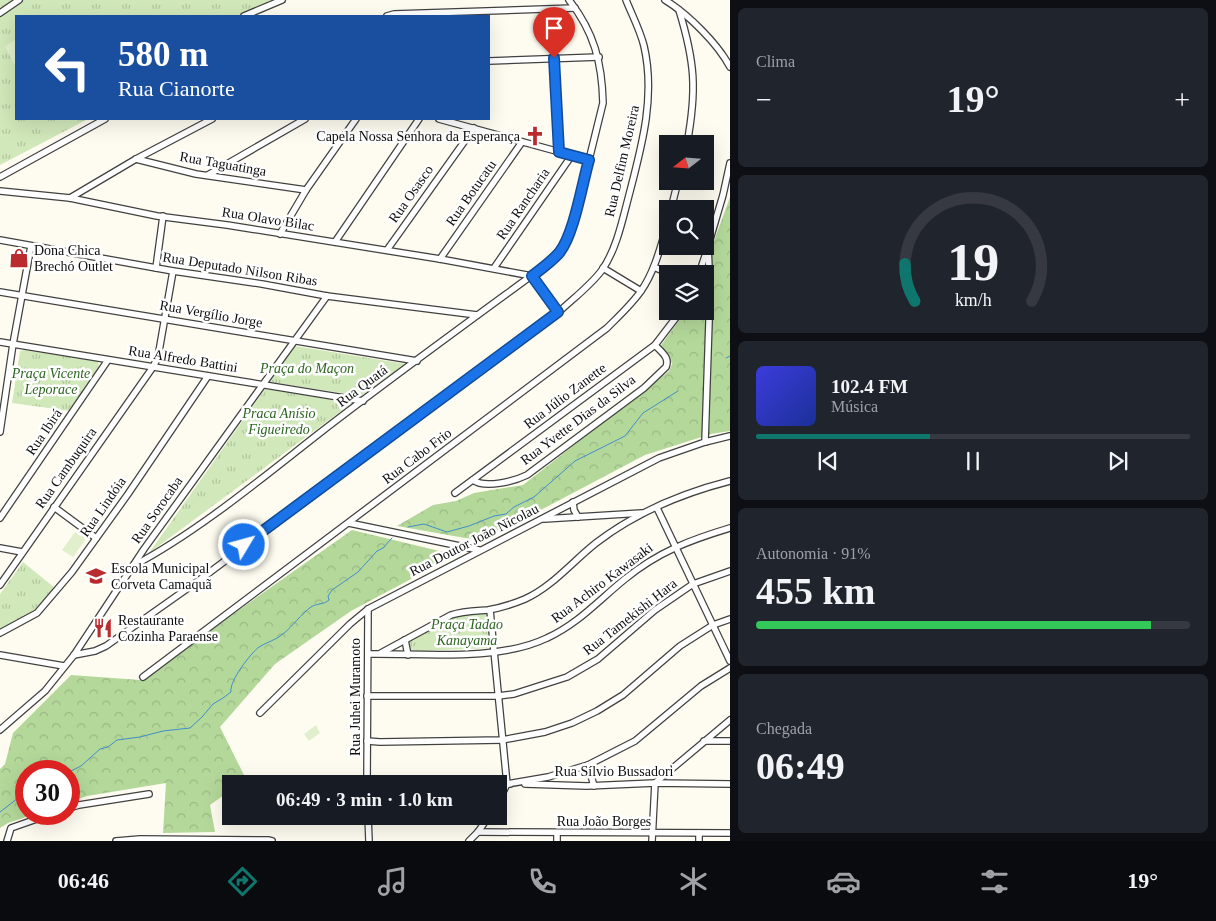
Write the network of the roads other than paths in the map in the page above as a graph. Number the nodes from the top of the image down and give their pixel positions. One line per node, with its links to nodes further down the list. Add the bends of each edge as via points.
1 (19, 0): 8 (street)
2 (282, 0): 9 (street)
3 (569, 0): 6 (street, Rua Quatá)
4 (626, 0): 46 (street, Rua Delfim Moreira, via 644,46 649,98 643,140 623,217)
5 (665, 0): 7 (street)
6 (575, 8): 10 (street); 11 (street, Rua Quatá)
7 (679, 10): 14 (street, via 699,28); 22 (street, via 692,60 694,84)
8 (0, 13)
9 (246, 15)
10 (390, 15)
11 (599, 56): 12 (street); 27 (street, Rua Quatá, via 603,103)
12 (554, 58): 13 (street); 24 (street)
13 (490, 61)
14 (730, 67)
15 (102, 120): 30 (street)
16 (210, 120): 26 (street)
17 (303, 120): 29 (street)
18 (355, 120): 31 (street)
19 (418, 120): 38 (street)
20 (443, 120): 21 (street)
21 (474, 128): 23 (street); 40 (street, Rua Osasco)
22 (688, 135)
23 (522, 142): 24 (street); 42 (street, Rua Botucatu)
24 (559, 152): 25 (street)
25 (572, 155): 27 (street); 45 (street, Rua Rancharia)
26 (136, 159): 29 (street, Rua Taguatinga); 33 (street)
27 (589, 160): 49 (street, Rua Quatá, via 566,242 560,252)
28 (730, 163): 35 (street)
29 (208, 175): 31 (street, Rua Taguatinga)
30 (0, 177)
31 (306, 190): 36 (street)
32 (0, 191): 33 (street, Rua Olavo Bilac)
33 (70, 198): 34 (street, Rua Olavo Bilac)
34 (163, 216): 36 (street, Rua Olavo Bilac); 44 (street)
35 (714, 226)
36 (280, 234): 38 (street, Rua Olavo Bilac)
37 (0, 240): 39 (street, Rua Deputado Nilson Ribas)
38 (334, 242): 40 (street, Rua Olavo Bilac)
39 (31, 246): 44 (street, Rua Deputado Nilson Ribas); 52 (street)
40 (387, 250): 42 (street, Rua Olavo Bilac)
41 (659, 251): 43 (street, Rua Cabo Frio)
42 (440, 258): 45 (street, Rua Olavo Bilac)
43 (654, 267): 47 (street); 50 (street, Rua Cabo Frio)
44 (156, 268): 48 (street, Rua Deputado Nilson Ribas)
45 (494, 268): 49 (street, Rua Olavo Bilac)
46 (603, 268): 50 (street); 54 (street, Rua Delfim Moreira)
47 (659, 269)
48 (173, 271): 53 (street, Rua Deputado Nilson Ribas); 56 (street, Rua Cambuquira)
49 (532, 276): 54 (street); 55 (street, Rua Quatá)
50 (641, 291): 85 (street, Rua Cabo Frio, via 590,342)
51 (0, 292): 52 (street, Rua Vergílio Jorge)
52 (23, 296): 56 (street, Rua Vergílio Jorge); 61 (street)
53 (327, 296): 55 (street, Rua Deputado Nilson Ribas); 60 (street, Rua Sorocaba)
54 (558, 312): 111 (street, Rua Delfim Moreira, via 106,646)
55 (477, 315): 64 (street, Rua Quatá)
56 (165, 319): 60 (street, Rua Vergílio Jorge); 65 (street, Rua Cambuquira, via 158,357)
57 (674, 320): 62 (street, Rua Júlio Zanette)
58 (707, 320): 72 (street)
59 (0, 342): 61 (street, Rua Alfredo Battini)
60 (293, 342): 64 (street, Rua Vergílio Jorge); 67 (street, Rua Sorocaba)
61 (13, 344): 63 (street, Rua Alfredo Battini); 69 (street)
62 (654, 345): 73 (street, Rua Júlio Zanette); 73 (street, Rua Yvette Dias da Silva, via 668,363 636,394 527,475 510,482 482,484)
63 (108, 360): 65 (street, Rua Alfredo Battini); 81 (street, Rua Ibirá)
64 (417, 361): 68 (street, Rua Quatá)
65 (153, 366): 66 (street, Rua Alfredo Battini); 78 (street, Rua Cambuquira)
66 (208, 376): 67 (street, Rua Alfredo Battini); 88 (street, Rua Lindóia)
67 (263, 384): 68 (street, Rua Alfredo Battini); 92 (street, Rua Sorocaba)
68 (363, 400): 96 (street, Rua Quatá, via 225,506)
69 (1, 417): 70 (street)
70 (0, 432)
71 (730, 436): 72 (street, Rua Doutor João Nicolau)
72 (705, 442): 76 (street, Rua Doutor João Nicolau, via 659,458)
73 (473, 480): 75 (street, Rua Júlio Zanette)
74 (730, 480): 79 (street)
75 (455, 493)
76 (573, 502): 83 (street); 84 (street, Rua Doutor João Nicolau)
77 (0, 506): 81 (street)
78 (54, 507): 88 (street); 94 (street, Rua Cambuquira)
79 (657, 508): 80 (street); 90 (street)
80 (647, 512): 82 (street); 86 (street)
81 (2, 515)
82 (616, 515): 83 (street); 86 (street)
83 (578, 517): 84 (street)
84 (541, 519): 93 (street, Rua Doutor João Nicolau)
85 (349, 523): 89 (street); 116 (street, Rua Cabo Frio)
86 (620, 527): 102 (street, via 597,542 547,586 525,599)
87 (730, 528): 90 (street, Rua Achiro Kawasaki)
88 (96, 538): 105 (street, Rua Lindóia, via 37,613)
89 (457, 545): 93 (street); 95 (street)
90 (676, 546): 99 (street); 107 (street, Rua Achiro Kawasaki, via 625,579 570,626 546,639)
91 (0, 548): 94 (street)
92 (144, 549): 96 (street); 97 (street, Rua Sorocaba)
93 (479, 550): 95 (street, Rua Doutor João Nicolau)
94 (22, 552): 100 (street, Rua Cambuquira)
95 (467, 557): 101 (street, Rua Doutor João Nicolau)
96 (149, 558): 97 (street, Rua Quatá)
97 (133, 566): 111 (street, Rua Sorocaba)
98 (730, 572): 99 (street, Rua Tamekishi Hara)
99 (693, 584): 104 (street); 118 (street, Rua Tamekishi Hara, via 655,610 598,659 567,677)
100 (0, 585)
101 (368, 609): 108 (street, Rua Juhei Muramoto); 119 (street, Rua Doutor João Nicolau)
102 (490, 610): 106 (street, via 451,615); 107 (street)
103 (730, 619): 104 (street)
104 (713, 625): 113 (street); 122 (street, via 680,646 635,686 597,711 545,732)
105 (0, 633)
106 (405, 640): 109 (street); 112 (street)
107 (494, 652): 112 (street, Rua Achiro Kawasaki); 118 (street)
108 (368, 654): 109 (street, Rua Achiro Kawasaki); 117 (street, Rua Juhei Muramoto)
109 (379, 654): 112 (street, Rua Achiro Kawasaki)
110 (0, 655): 114 (street)
111 (74, 655): 114 (street, Rua Sorocaba)
112 (408, 655)
113 (730, 661)
114 (64, 666): 121 (street, Rua Sorocaba, via 45,691)
115 (730, 668): 126 (street, via 701,686 635,741)
116 (143, 678)
117 (367, 696): 118 (street, Rua Tamekishi Hara); 123 (street, Rua Juhei Muramoto)
118 (498, 696): 122 (street)
119 (260, 713)
120 (730, 720): 124 (street)
121 (0, 730)
122 (502, 740): 123 (street); 128 (street)
123 (367, 741): 127 (street, Rua Juhei Muramoto)
124 (704, 741): 125 (street); 130 (street)
125 (730, 741)
126 (588, 765): 129 (street); 133 (street)
127 (367, 775)
128 (506, 775)
129 (549, 780): 131 (street, Rua Sílvio Bussadori); 133 (street, Rua Sílvio Bussadori)
130 (655, 783): 132 (street, Rua Sílvio Bussadori); 133 (street, Rua Sílvio Bussadori); 143 (street)
131 (507, 784)
132 (730, 784)
133 (594, 786)
134 (149, 794): 135 (street)
135 (80, 805)
136 (20, 825): 147 (street, via 11,828)
137 (368, 825): 150 (street)
138 (483, 825): 139 (street)
139 (478, 832): 140 (street, Rua João Borges); 151 (street)
140 (544, 833): 141 (street, Rua João Borges); 152 (street)
141 (557, 833): 142 (street, Rua João Borges); 153 (street)
142 (604, 833): 143 (street, Rua João Borges); 154 (street)
143 (652, 833): 144 (street, Rua João Borges); 155 (street)
144 (699, 833): 145 (street, Rua João Borges); 156 (street)
145 (730, 833)
146 (160, 840): 148 (street); 149 (street)
147 (7, 841)
148 (116, 841)
149 (272, 841)
150 (369, 841)
151 (469, 841)
152 (544, 841)
153 (557, 841)
154 (604, 841)
155 (652, 841)
156 (699, 841)

